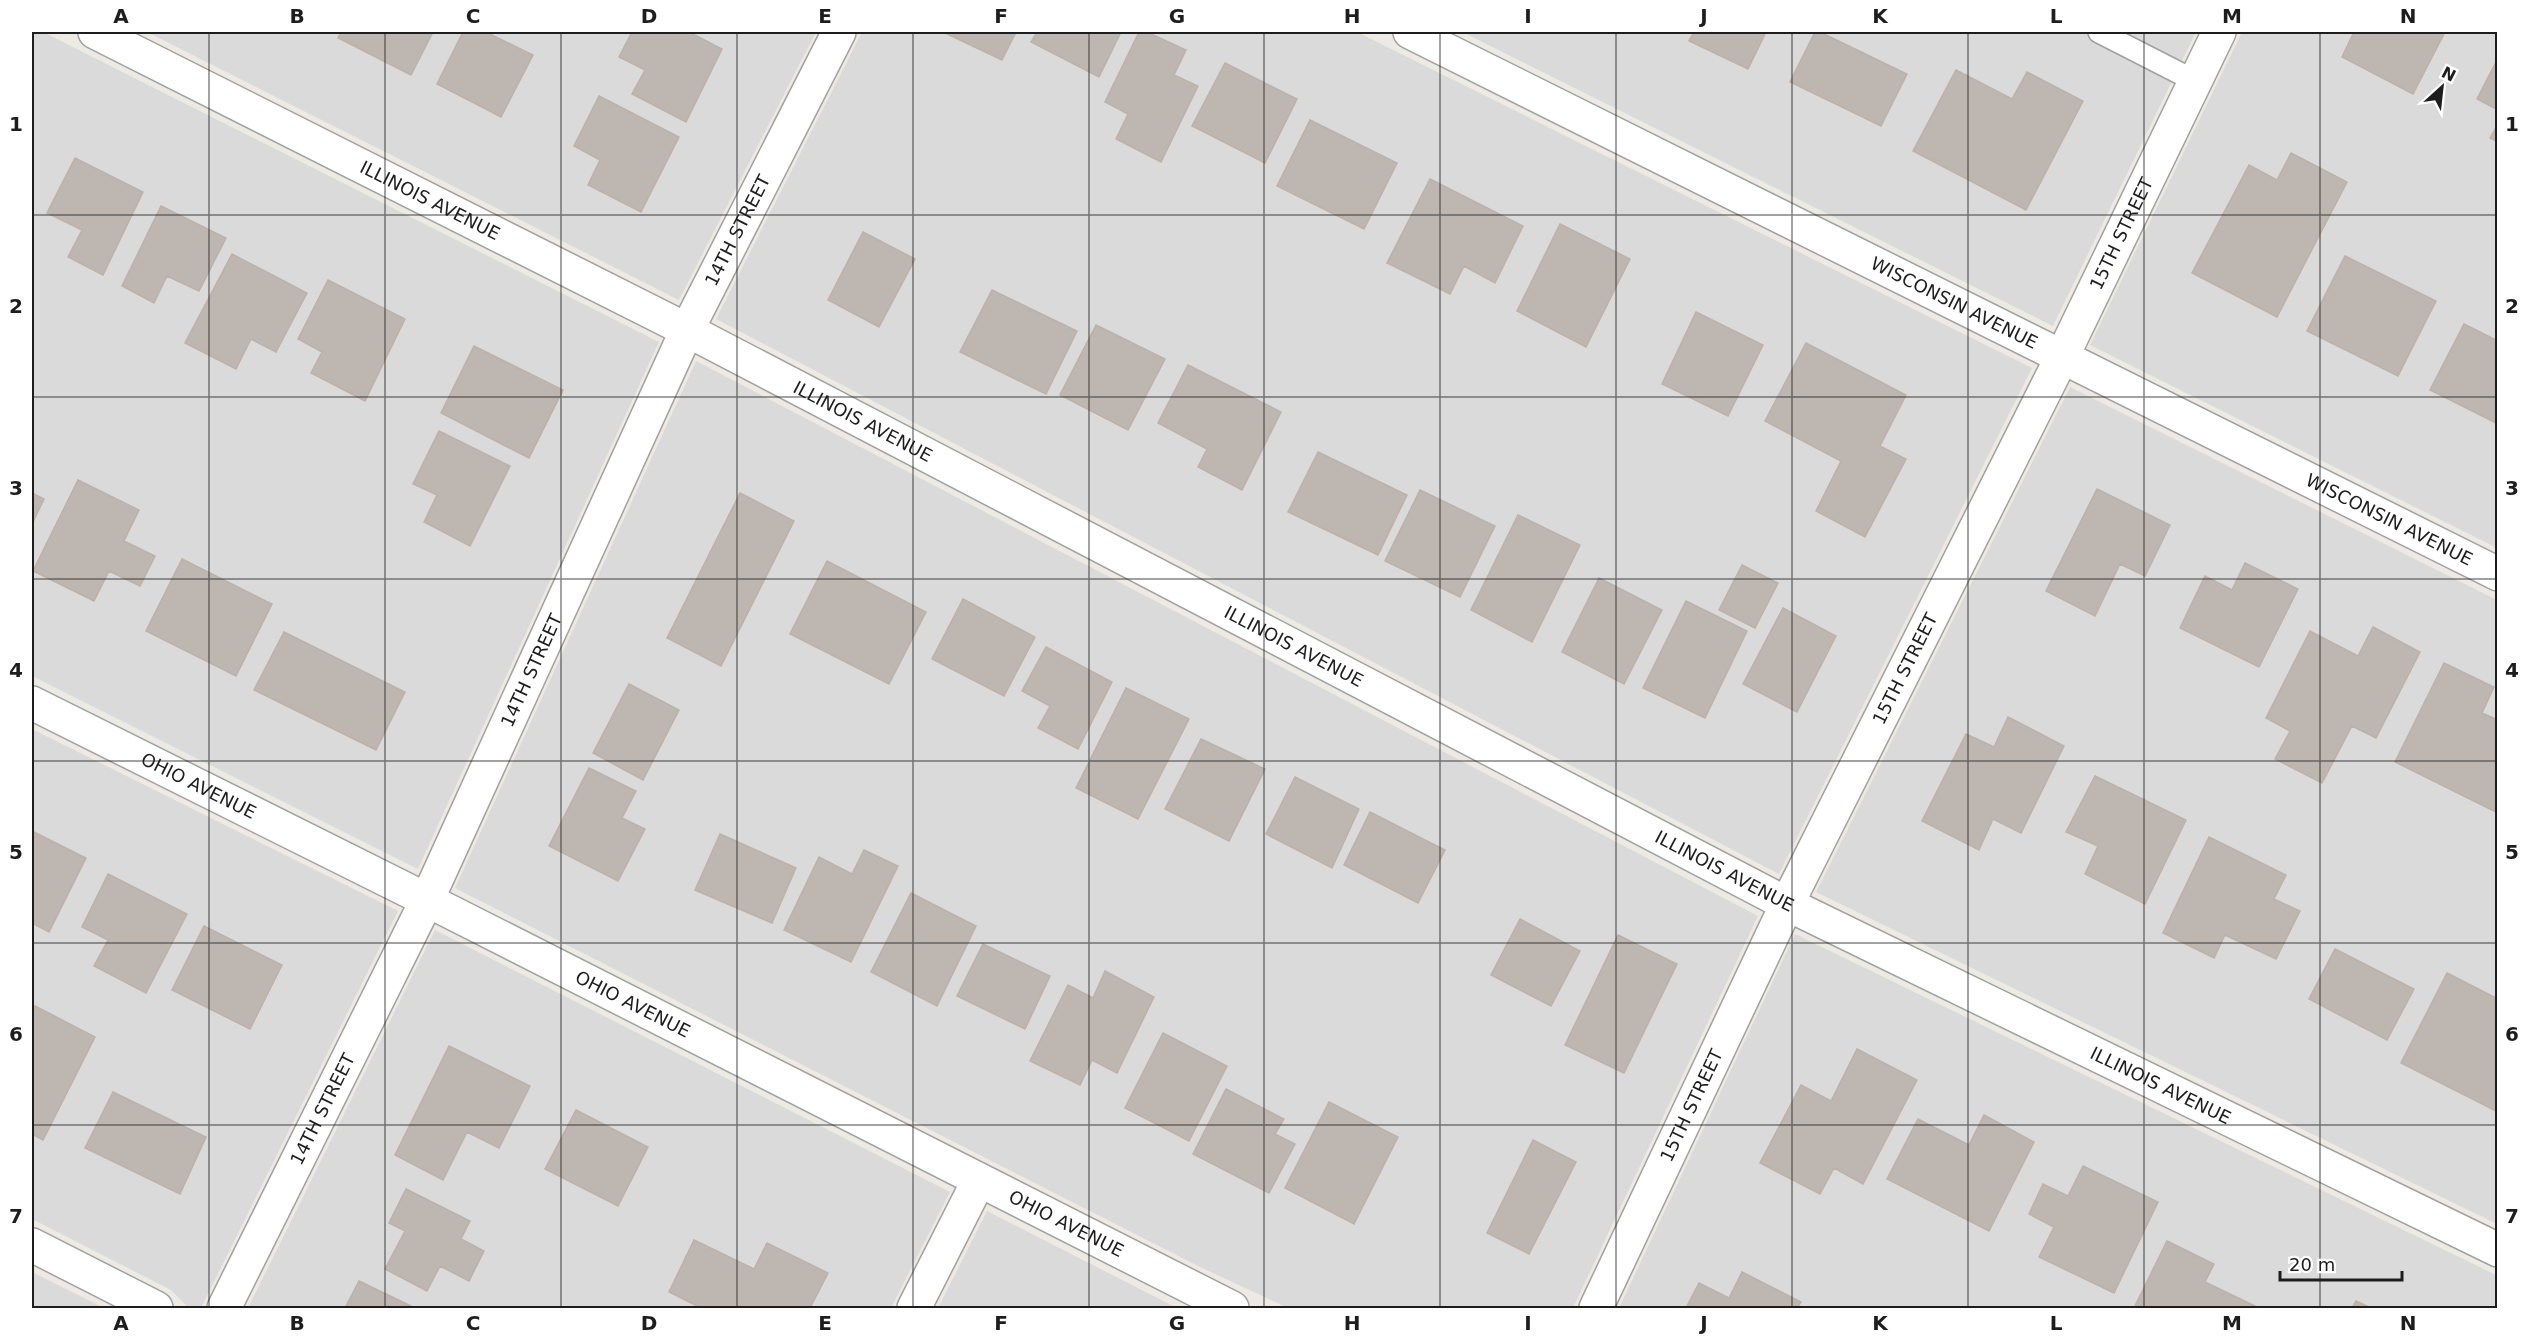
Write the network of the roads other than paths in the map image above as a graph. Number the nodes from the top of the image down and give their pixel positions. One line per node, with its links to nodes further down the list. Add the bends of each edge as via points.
1 (95, 32): 7 (street, ILLINOIS AVENUE)
2 (839, 32): 7 (street, 14TH STREET)
3 (1410, 32): 8 (street, WISCONSIN AVENUE)
4 (2098, 32): 6 (lane)
5 (2219, 32): 6 (street, 15TH STREET)
6 (2195, 81): 8 (street, 15TH STREET)
7 (687, 330): 11 (street, 14TH STREET); 12 (street, ILLINOIS AVENUE)
8 (2062, 357): 9 (street, WISCONSIN AVENUE); 12 (street, 15TH STREET)
9 (2498, 574)
10 (32, 703): 11 (street, OHIO AVENUE)
11 (427, 900): 13 (street, OHIO AVENUE); 17 (street, 14TH STREET)
12 (1787, 904): 15 (street, ILLINOIS AVENUE); 20 (street, 15TH STREET)
13 (979, 1180): 18 (street); 19 (street, OHIO AVENUE)
14 (32, 1245): 16 (street)
15 (2498, 1250)
16 (156, 1308)
17 (224, 1308)
18 (914, 1308)
19 (1232, 1308)
20 (1596, 1308)

